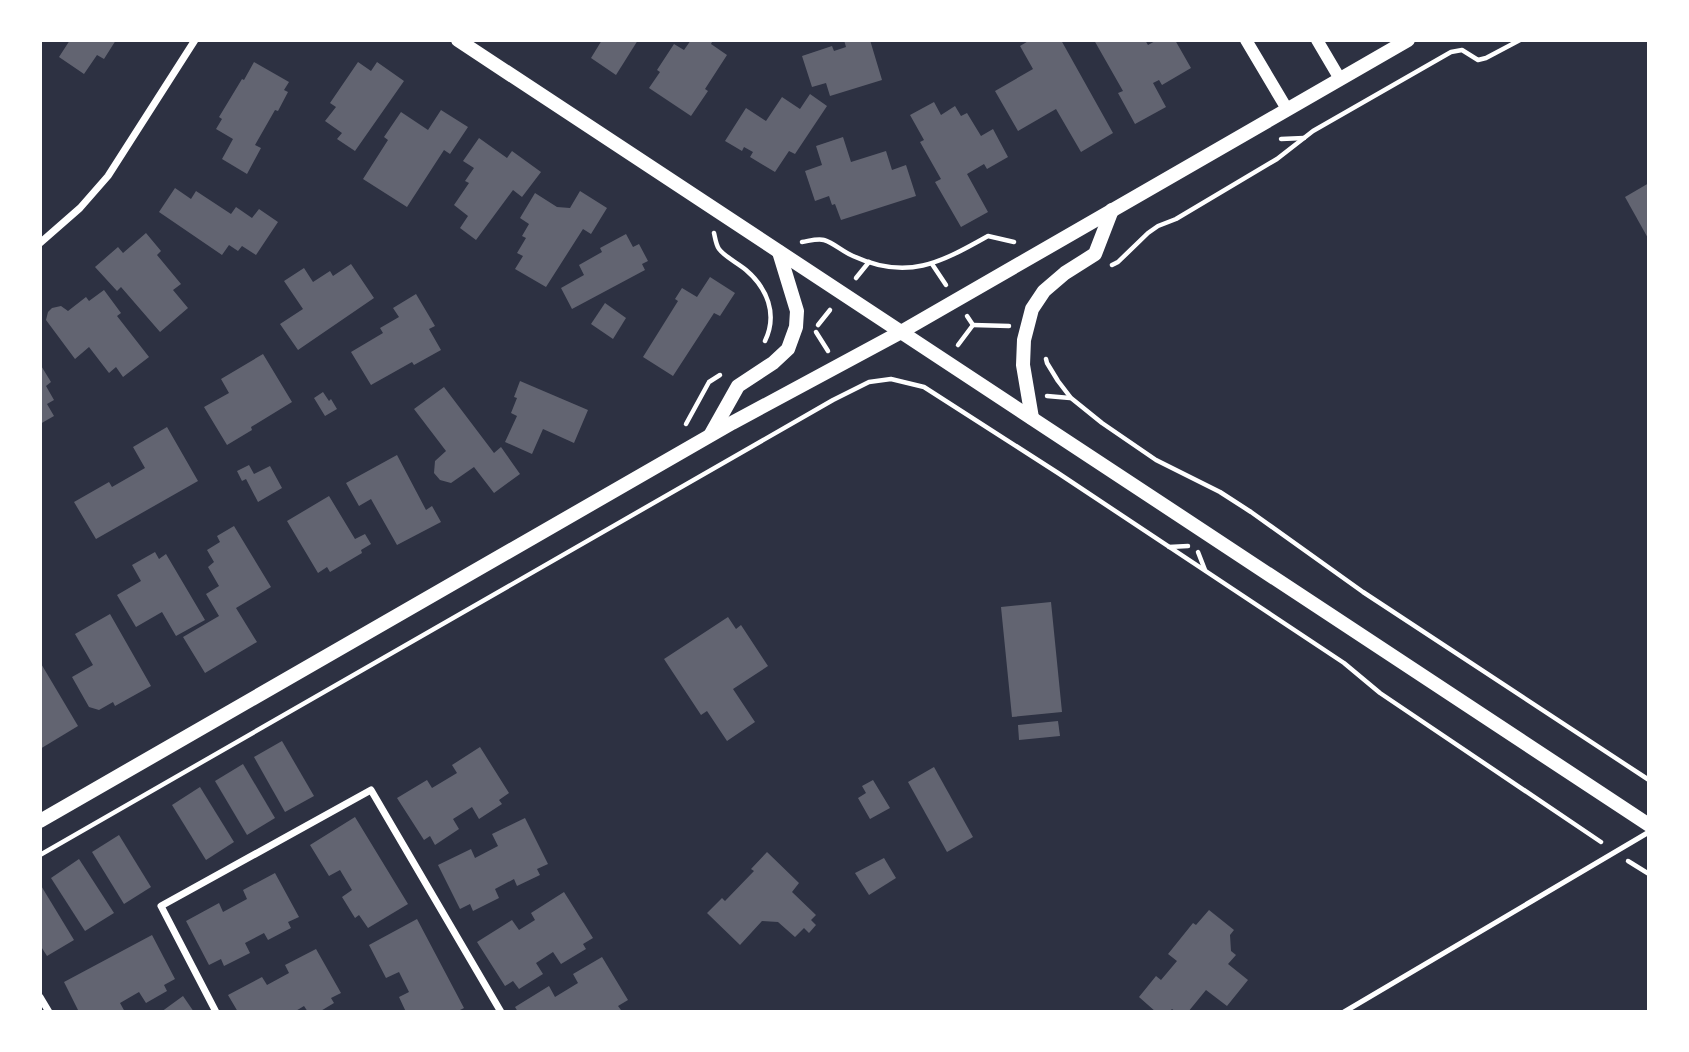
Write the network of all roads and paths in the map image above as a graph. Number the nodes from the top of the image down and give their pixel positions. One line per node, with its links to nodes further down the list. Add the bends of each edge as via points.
1 (195, 40): 12 (street, via 108,176)
2 (458, 40): 14 (main road)
3 (1246, 40): 8 (street)
4 (1317, 40): 7 (street)
5 (1408, 40): 7 (main road)
6 (1520, 40): 16 (path, via 1478,60 1462,50 1451,52 1158,226)
7 (1340, 79): 8 (main road)
8 (1287, 110): 9 (main road)
9 (1112, 210): 18 (main road); 24 (main road, via 1095,254 1044,291 1032,309 1023,365)
10 (1001, 240): 15 (path, via 988,236 932,264 907,268)
11 (809, 241): 15 (path, via 823,239)
12 (40, 243)
13 (719, 249): 19 (path, via 748,272 767,296 771,322)
14 (779, 252): 17 (main road); 26 (main road, via 797,311 788,349 738,386)
15 (869, 262): 17 (path)
16 (1109, 267)
17 (843, 294): 18 (main road); 21 (path, via 814,329)
18 (901, 332): 21 (main road); 24 (main road)
19 (763, 346)
20 (1046, 355): 27 (path, via 1071,398 1102,423 1156,460 1251,512)
21 (837, 366): 23 (path); 26 (main road)
22 (729, 370): 25 (path, via 709,382)
23 (852, 391): 31 (path, via 869,382 891,379 924,387 1344,663 1373,688); 32 (path)
24 (1032, 418): 29 (main road)
25 (688, 422)
26 (711, 436): 28 (main road)
27 (1649, 780)
28 (40, 821)
29 (1649, 825)
30 (1649, 832): 31 (lane)
31 (1615, 852): 33 (path); 38 (lane)
32 (40, 855)
33 (1649, 874)
34 (40, 997): 35 (street)
35 (49, 1012)
36 (216, 1012): 37 (street, via 161,906 371,790)
37 (501, 1012)
38 (1344, 1012)

